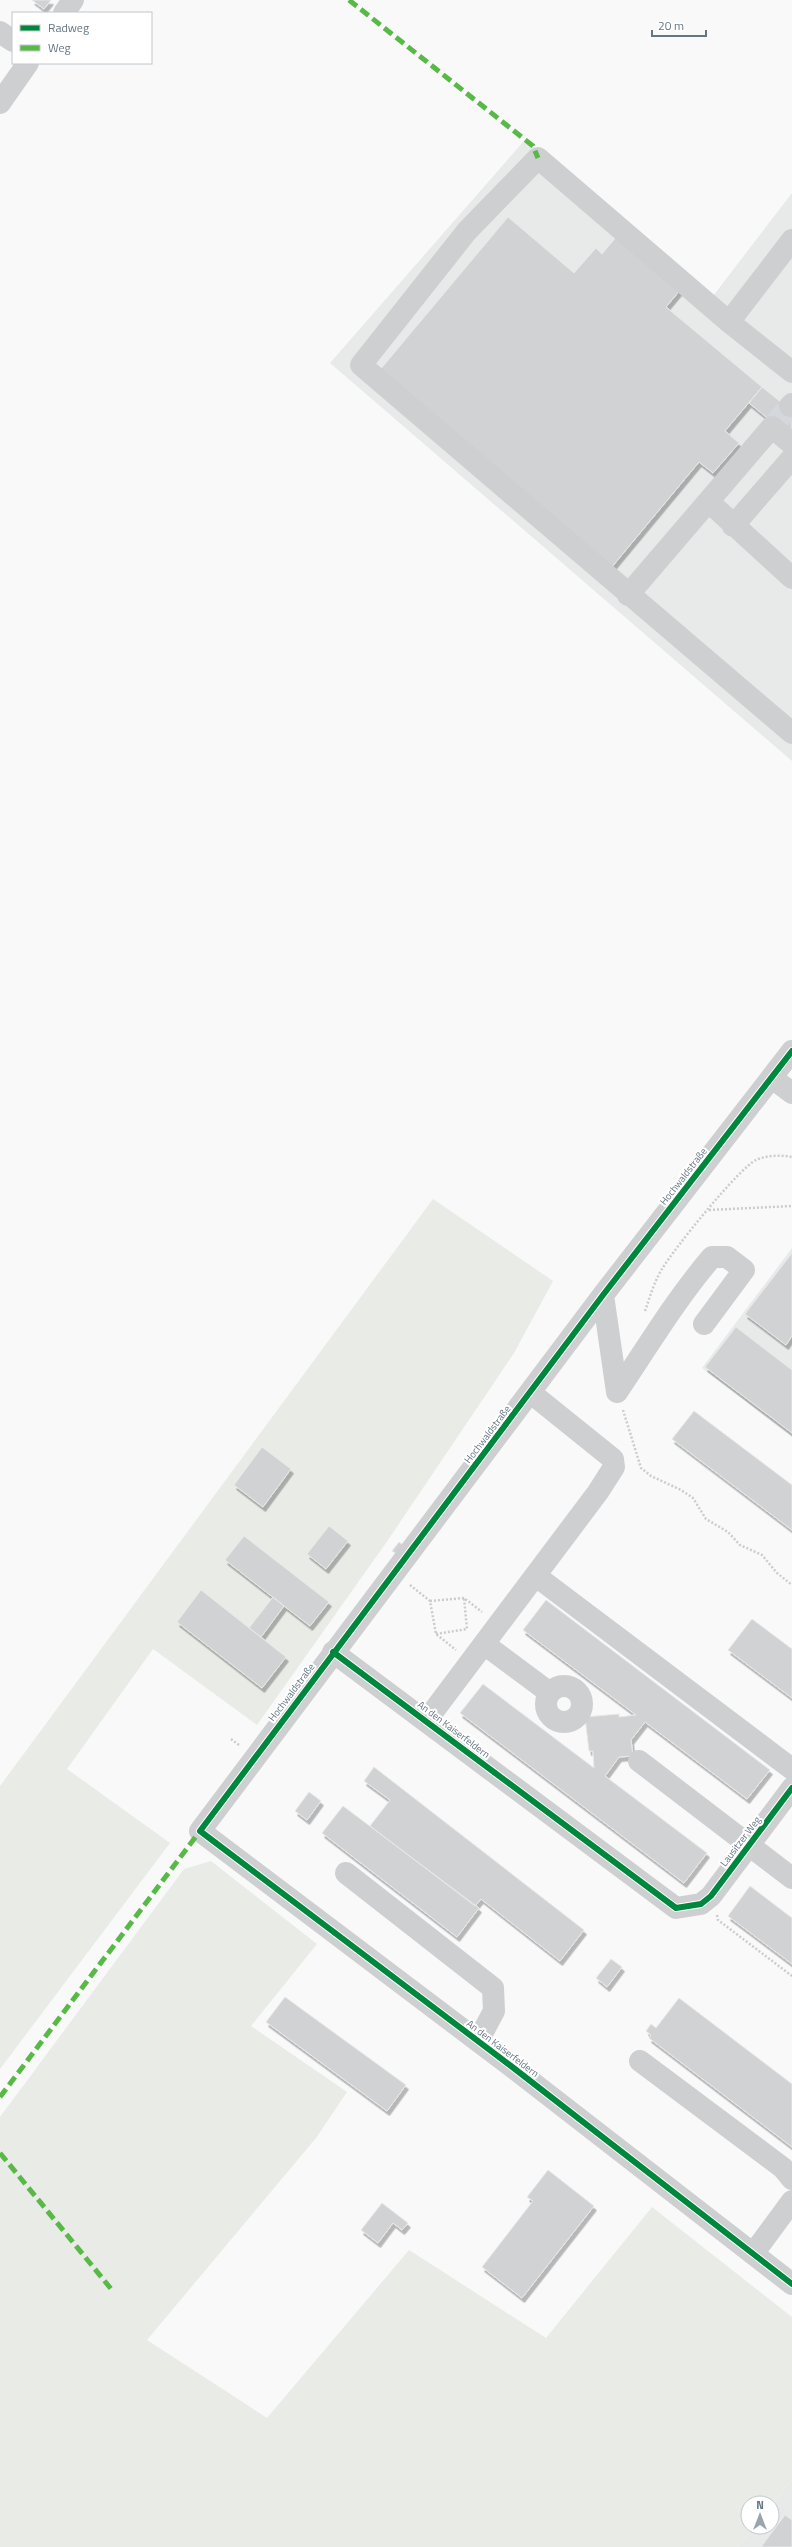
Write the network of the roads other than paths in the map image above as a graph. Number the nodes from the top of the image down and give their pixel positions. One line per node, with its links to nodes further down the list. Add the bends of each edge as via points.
1 (73, 0): 2 (street)
2 (65, 12)
3 (0, 32): 4 (street)
4 (12, 40)
5 (27, 64): 6 (street)
6 (0, 103)
7 (792, 240): 8 (street)
8 (729, 322): 9 (street); 15 (street, via 538,158 467,231 360,365)
9 (792, 372)
10 (792, 444): 12 (street, via 772,427)
11 (792, 458): 13 (street)
12 (710, 502): 13 (street); 15 (street)
13 (733, 526): 14 (street)
14 (792, 578)
15 (628, 595): 16 (street)
16 (792, 733)
17 (792, 1051): 18 (street, Hochwaldstraße)
18 (772, 1078): 19 (street); 20 (street, Hochwaldstraße)
19 (792, 1093)
20 (603, 1296): 21 (street, via 617,1392 677,1301 703,1268 712,1257 726,1257 744,1270); 22 (street, Hochwaldstraße)
21 (704, 1324)
22 (531, 1393): 23 (street, via 613,1459 614,1466 611,1474); 25 (street, Hochwaldstraße)
23 (536, 1576): 24 (street); 29 (street)
24 (484, 1644): 26 (street); 27 (street)
25 (333, 1652): 27 (street, An den Kaiserfeldern); 31 (street, Hochwaldstraße)
26 (550, 1693)
27 (426, 1721): 35 (street, An den Kaiserfeldern, via 676,1908)
28 (639, 1761): 32 (street)
29 (792, 1769)
30 (792, 1788): 32 (street, Lausitzer Weg)
31 (200, 1831): 36 (street, An den Kaiserfeldern)
32 (749, 1845): 34 (street); 35 (street, Lausitzer Weg)
33 (346, 1873): 36 (street, via 493,1988 494,2011)
34 (792, 1878)
35 (706, 1900)
36 (478, 2041): 40 (street, An den Kaiserfeldern)
37 (640, 2061): 38 (street, via 783,2168)
38 (792, 2179)
39 (792, 2201): 40 (street)
40 (753, 2254): 41 (street, An den Kaiserfeldern)
41 (792, 2284)

